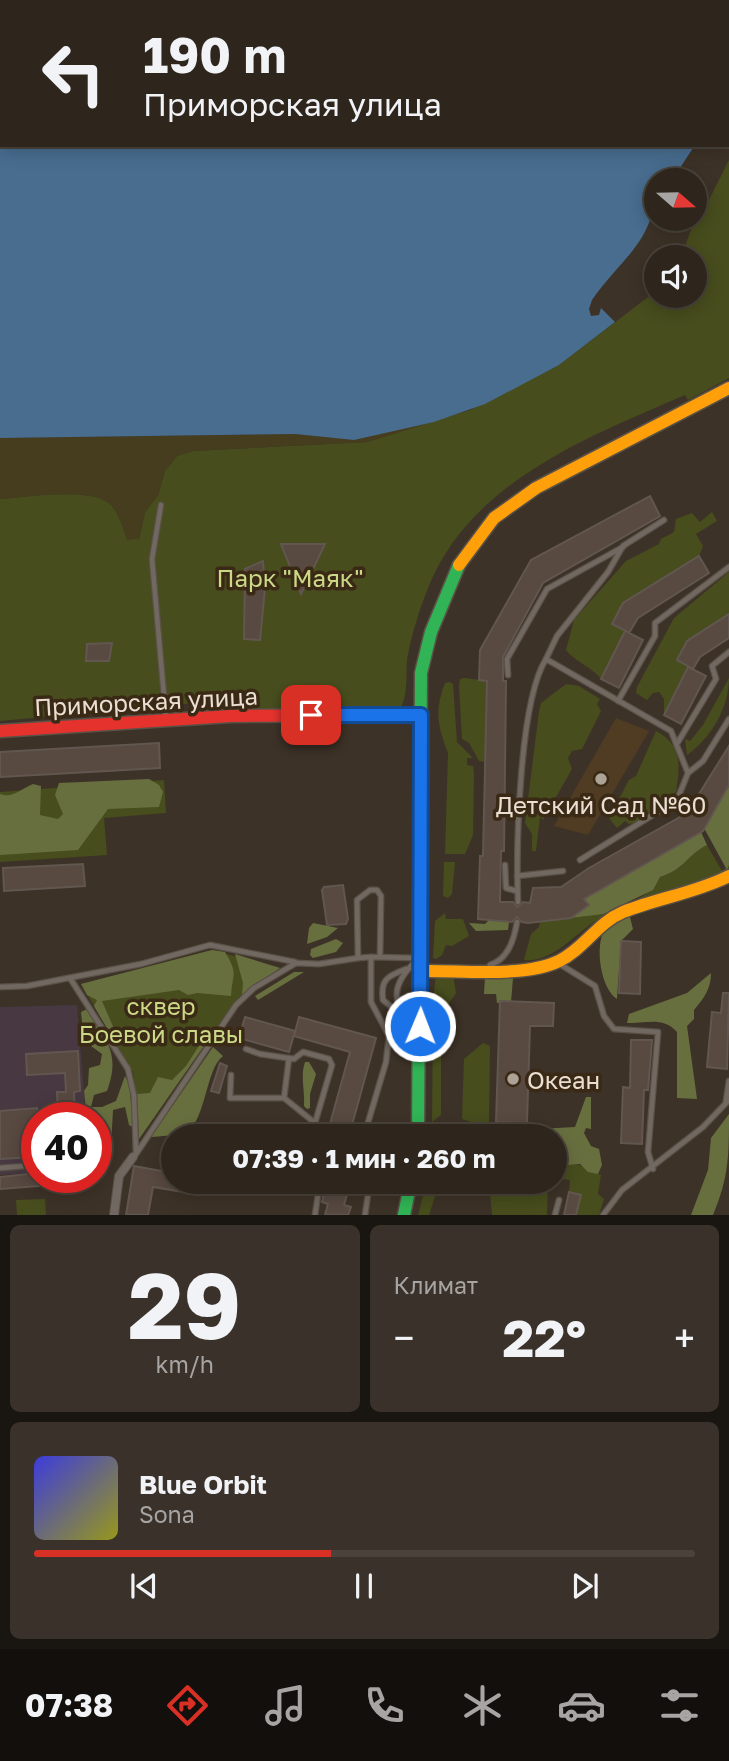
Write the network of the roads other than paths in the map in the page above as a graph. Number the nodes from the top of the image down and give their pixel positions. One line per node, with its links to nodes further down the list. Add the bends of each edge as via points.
1 (729, 388): 10 (street, via 515,501 475,540 453,574 430,632 421,673)
2 (161, 505): 12 (lane, via 152,559)
3 (664, 520): 4 (lane)
4 (624, 546): 7 (lane, via 557,636); 8 (lane, via 547,589 507,659)
5 (729, 567): 9 (lane, via 655,623 655,636)
6 (729, 652): 14 (lane, via 712,666 716,679)
7 (546, 659): 9 (lane); 19 (lane, via 531,696)
8 (508, 675)
9 (618, 701): 14 (lane, via 671,731)
10 (421, 715): 12 (street, Приморская улица); 29 (street)
11 (729, 719): 15 (lane, via 703,761)
12 (166, 720): 13 (street, Приморская улица)
13 (0, 731)
14 (678, 742): 15 (lane)
15 (688, 773): 16 (lane, via 677,800)
16 (580, 860)
17 (505, 865): 21 (lane, via 506,888)
18 (563, 871): 19 (lane)
19 (517, 876): 21 (lane)
20 (729, 876): 28 (street, via 709,888 604,922)
21 (517, 891): 22 (lane)
22 (517, 902)
23 (516, 922): 30 (lane, via 503,957)
24 (372, 957): 25 (lane); 26 (lane); 42 (lane, via 371,1002 389,1036)
25 (380, 957): 26 (lane, via 381,896 370,890 357,900); 29 (lane)
26 (358, 958): 27 (lane)
27 (296, 963): 31 (lane, via 210,945); 44 (lane, via 254,988 236,1005)
28 (557, 963): 30 (street); 47 (lane, via 594,986 604,1016 614,1028 658,1032 648,1140)
29 (416, 966): 30 (street); 33 (lane, via 400,977 396,988); 33 (lane, via 384,981 383,1000); 34 (street)
30 (482, 968)
31 (71, 978): 32 (lane); 44 (lane, via 128,1069 134,1096)
32 (0, 987)
33 (402, 1015): 34 (lane)
34 (420, 1041): 43 (street)
35 (246, 1049): 36 (lane)
36 (289, 1058): 39 (lane); 41 (lane, via 303,1052 328,1059 332,1065)
37 (230, 1075): 39 (lane, via 230,1098)
38 (729, 1081): 40 (lane)
39 (284, 1098): 41 (lane)
40 (727, 1101): 47 (lane)
41 (315, 1123)
42 (368, 1124)
43 (418, 1124)
44 (135, 1155): 52 (street, via 119,1175)
45 (21, 1166): 46 (lane)
46 (0, 1168)
47 (653, 1169): 57 (lane, via 622,1190)
48 (318, 1194): 53 (lane)
49 (368, 1194): 54 (lane)
50 (408, 1194): 55 (street)
51 (559, 1200): 56 (lane)
52 (114, 1215)
53 (315, 1215)
54 (365, 1215)
55 (404, 1215)
56 (555, 1215)
57 (603, 1215)

